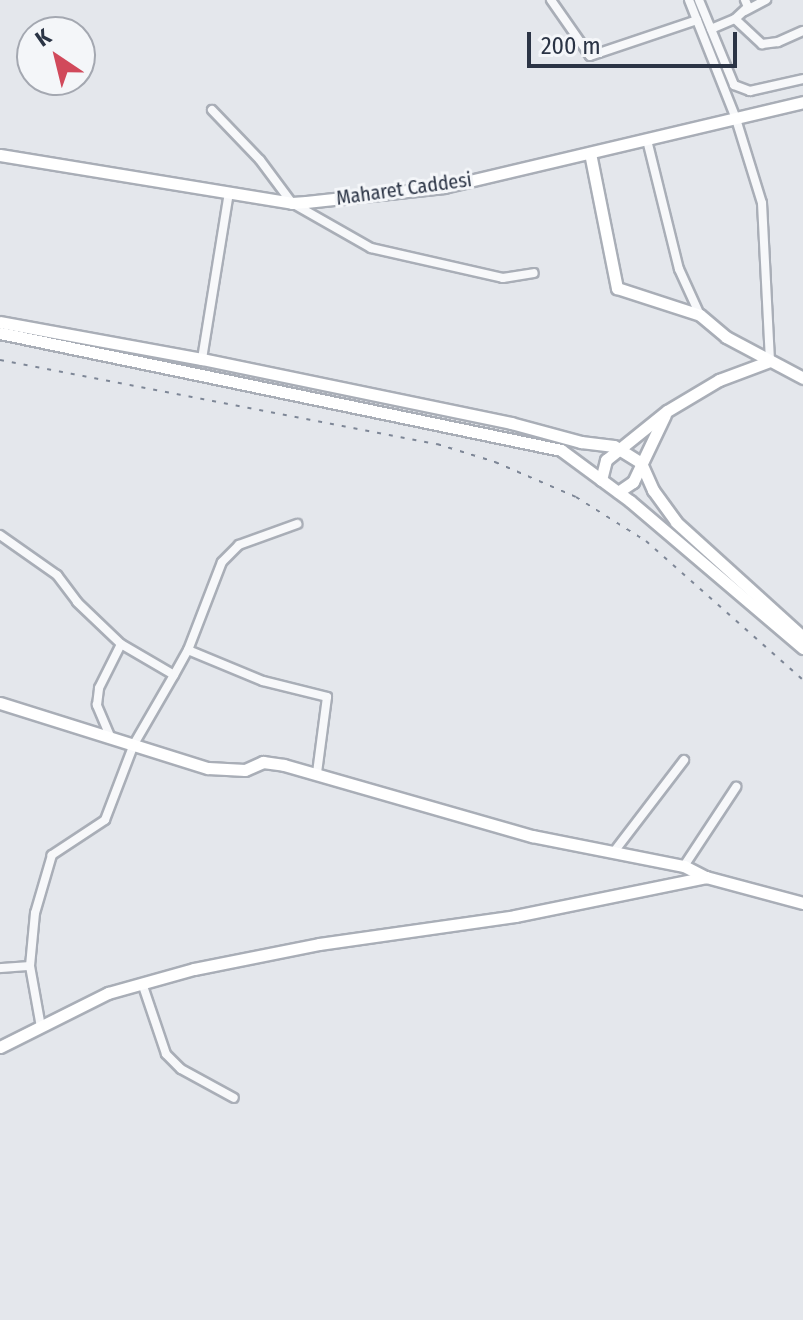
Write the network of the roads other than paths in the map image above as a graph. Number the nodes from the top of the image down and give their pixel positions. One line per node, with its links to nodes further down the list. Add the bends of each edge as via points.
1 (551, 0): 8 (street, via 590,56)
2 (689, 0): 8 (street)
3 (699, 0): 9 (street)
4 (745, 0): 6 (street)
5 (763, 1): 6 (street)
6 (744, 12): 7 (street)
7 (735, 19): 9 (street); 10 (street, via 762,44)
8 (697, 20): 14 (street)
9 (711, 29): 11 (street, via 734,85 750,91)
10 (803, 31)
11 (803, 79)
12 (803, 102): 14 (street, Maharet Caddesi)
13 (212, 110): 19 (street)
14 (736, 119): 15 (street, Maharet Caddesi); 25 (street, via 762,203)
15 (647, 140): 16 (street, Maharet Caddesi); 21 (street, via 679,269)
16 (590, 153): 19 (street, Maharet Caddesi, via 444,187); 21 (street, via 617,288)
17 (0, 155): 18 (street, Maharet Caddesi)
18 (229, 192): 19 (street, Maharet Caddesi); 24 (street)
19 (292, 203): 20 (street, via 371,248 503,278)
20 (534, 273)
21 (700, 315): 25 (street, via 726,337)
22 (0, 322): 24 (street)
23 (0, 333): 30 (street, via 561,450)
24 (202, 359): 28 (street)
25 (770, 361): 26 (street); 27 (street, via 719,380)
26 (803, 378)
27 (667, 411): 28 (street); 29 (street)
28 (617, 448): 29 (street); 30 (street, via 606,460)
29 (641, 463): 31 (street, via 633,482); 34 (street, via 676,522)
30 (601, 480): 31 (street)
31 (618, 492): 36 (street)
32 (297, 524): 37 (street, via 239,545 222,562)
33 (0, 535): 35 (street, via 57,575)
34 (803, 637)
35 (121, 644): 38 (street); 40 (street, via 99,688 97,705)
36 (803, 648)
37 (188, 650): 38 (street); 43 (street, via 263,681 327,697)
38 (174, 675): 41 (street)
39 (0, 703): 40 (street)
40 (110, 736): 41 (street)
41 (134, 744): 43 (street, via 208,768 245,770 263,762); 49 (street, via 105,820 52,855 35,913)
42 (684, 760): 45 (street)
43 (317, 773): 45 (street, via 532,836)
44 (736, 787): 46 (street)
45 (613, 853): 46 (street)
46 (684, 866): 47 (street)
47 (706, 877): 48 (street); 51 (street, via 515,916 319,944)
48 (803, 903)
49 (30, 966): 50 (street); 52 (street)
50 (0, 968)
51 (142, 983): 52 (street, via 108,993); 54 (street, via 166,1054 181,1069)
52 (41, 1027): 53 (street)
53 (0, 1047)
54 (234, 1098)

